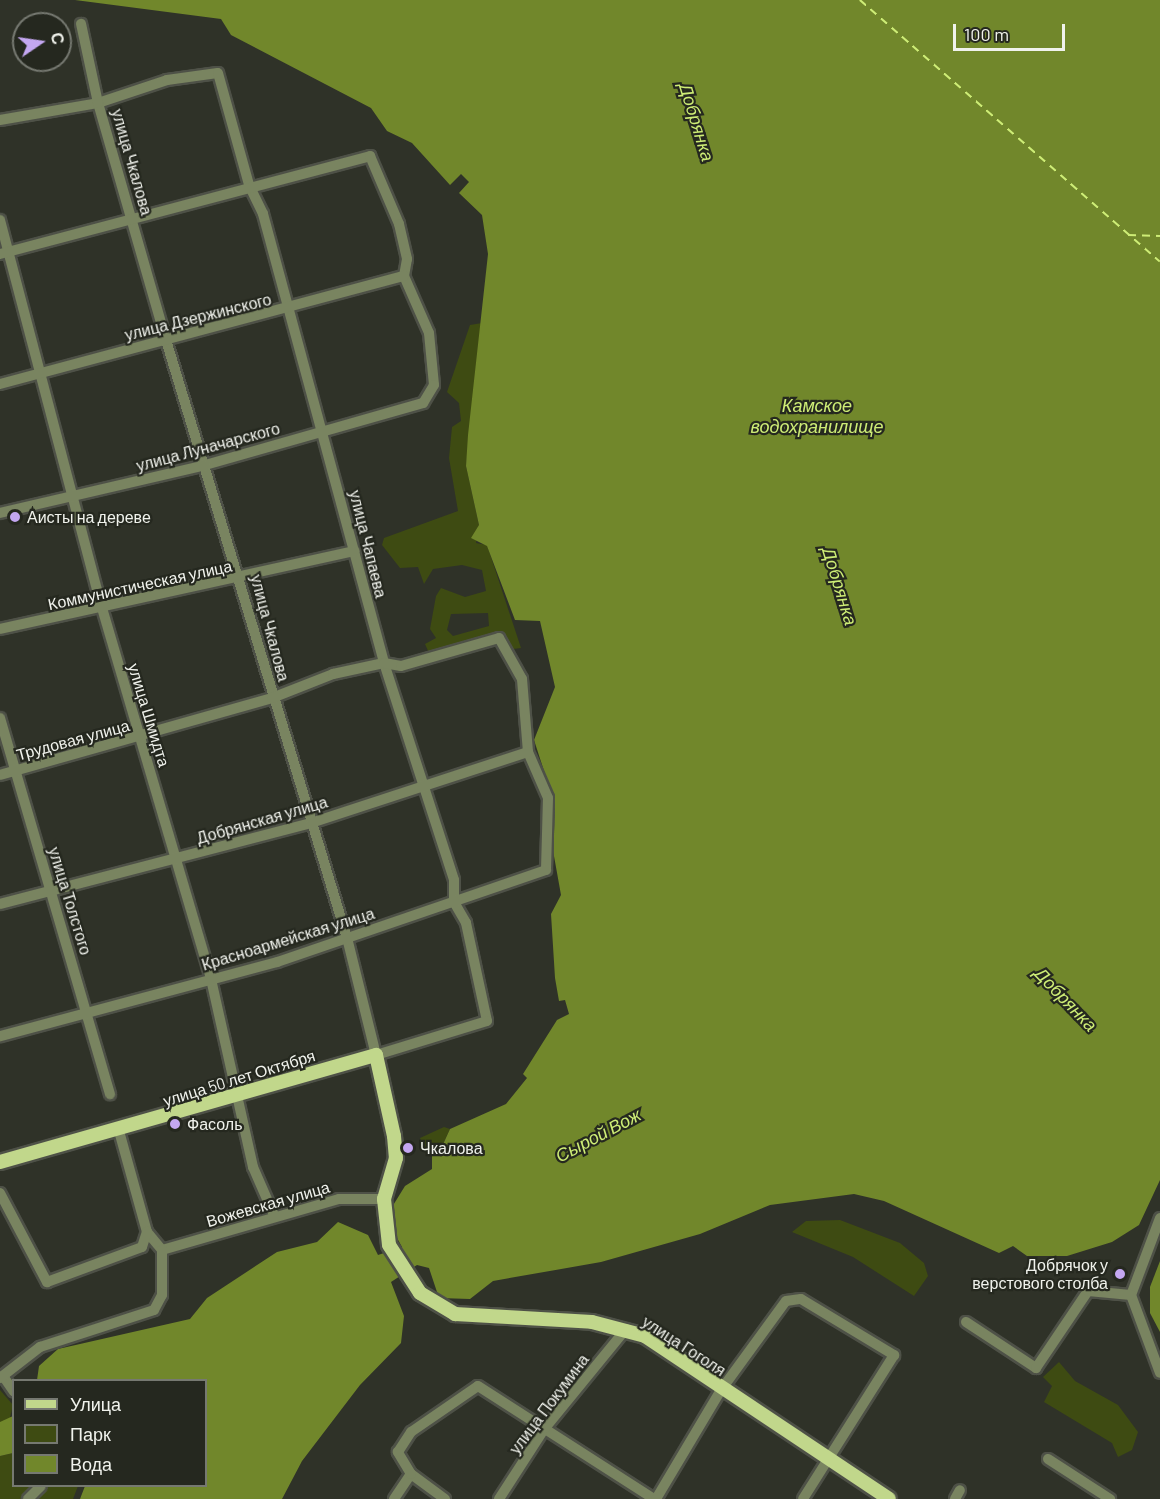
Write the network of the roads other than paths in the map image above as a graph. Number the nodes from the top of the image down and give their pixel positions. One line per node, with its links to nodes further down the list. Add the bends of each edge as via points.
1 (81, 24): 2 (street, улица Чкалова)
2 (98, 103): 3 (street); 4 (street, улица Чапаева, via 166,80 218,73); 5 (street, улица Чкалова)
3 (0, 120)
4 (249, 185): 5 (street); 8 (street, via 370,156 399,224 407,259); 9 (street, улица Чапаева, via 263,214)
5 (132, 218): 7 (street); 10 (street, улица Чкалова)
6 (0, 220): 7 (street, улица Шмидта)
7 (4, 253): 11 (street, улица Шмидта)
8 (404, 276): 9 (street, улица Дзержинского); 13 (street, улица Луначарского, via 429,333 434,385 423,404)
9 (289, 309): 10 (street, улица Дзержинского); 13 (street, улица Чапаева)
10 (166, 340): 11 (street, улица Дзержинского); 14 (street, улица Чкалова)
11 (42, 373): 12 (street, улица Дзержинского); 15 (street, улица Шмидта)
12 (0, 384)
13 (322, 431): 14 (street, улица Луначарского); 17 (street, улица Чапаева)
14 (206, 465): 15 (street, улица Луначарского); 18 (street, улица Чкалова)
15 (74, 498): 16 (street, улица Луначарского); 19 (street, улица Шмидта)
16 (0, 513)
17 (355, 551): 18 (street, Коммунистическая улица); 21 (street, улица Чапаева)
18 (239, 580): 19 (street, Коммунистическая улица); 22 (street, улица Чкалова)
19 (102, 608): 20 (street, Коммунистическая улица); 24 (street, улица Шмидта)
20 (0, 629)
21 (384, 663): 22 (street, Трудовая улица, via 333,674); 25 (street, Трудовая улица, via 401,666 499,638 522,679); 28 (street, улица Чапаева)
22 (272, 698): 24 (street, Трудовая улица); 29 (street, улица Чкалова)
23 (0, 718): 26 (street, улица Толстого)
24 (139, 738): 26 (street, Трудовая улица); 30 (street, улица Шмидта)
25 (528, 752): 28 (street, Добрянская улица); 32 (street, Красноармейская улица, via 548,798 546,870)
26 (16, 771): 27 (street, Трудовая улица); 31 (street, улица Толстого)
27 (0, 775)
28 (424, 783): 29 (street, Добрянская улица); 32 (street, улица Чапаева, via 454,880)
29 (311, 823): 30 (street, Добрянская улица); 34 (street, улица Чкалова)
30 (179, 858): 31 (street, Добрянская улица); 35 (street, улица Шмидта)
31 (50, 891): 33 (street, Добрянская улица); 36 (street, улица Толстого)
32 (454, 902): 34 (street, Красноармейская улица); 37 (street, улица Чапаева, via 466,922)
33 (0, 904)
34 (348, 938): 35 (street, Красноармейская улица); 39 (street, улица Чкалова)
35 (212, 979): 36 (street, Красноармейская улица); 41 (street, улица Шмидта)
36 (87, 1010): 38 (street, Красноармейская улица); 40 (street, улица Толстого)
37 (487, 1021): 39 (street, улица 50 лет Октября)
38 (0, 1036)
39 (376, 1054): 41 (main road, улица 50 лет Октября); 45 (main road, улица Чкалова, via 390,1102 396,1158)
40 (110, 1094)
41 (238, 1094): 42 (main road, улица 50 лет Октября); 46 (street, улица Шмидта, via 253,1167)
42 (119, 1131): 43 (main road, улица 50 лет Октября); 48 (street)
43 (0, 1162)
44 (0, 1192): 48 (street, via 47,1282 142,1246)
45 (384, 1199): 46 (street, Вожевская улица, via 339,1199); 50 (main road, улица Чкалова, via 389,1245)
46 (274, 1215): 49 (street, Вожевская улица)
47 (1160, 1218): 51 (street)
48 (147, 1232): 49 (street)
49 (162, 1250): 55 (street, via 162,1295 154,1310 40,1347)
50 (406, 1279): 53 (main road, улица Гоголя, via 429,1300 455,1314)
51 (1131, 1295): 52 (street, via 1088,1291 1036,1368); 54 (street)
52 (966, 1322)
53 (626, 1329): 57 (main road, улица Гоголя); 58 (street, улица Покумина)
54 (1160, 1373)
55 (1, 1377): 56 (street)
56 (12, 1390)
57 (721, 1390): 60 (main road, улица Гоголя); 60 (street, via 786,1301 813,1302 894,1355); 67 (street)
58 (545, 1428): 61 (street, via 478,1386 411,1432 398,1452); 66 (street, улица Покумина); 67 (street)
59 (1048, 1459): 70 (street)
60 (828, 1460): 68 (street); 69 (main road, улица Гоголя)
61 (411, 1474): 64 (street); 65 (street)
62 (39, 1487): 63 (street)
63 (28, 1499)
64 (394, 1499)
65 (445, 1499)
66 (499, 1499)
67 (655, 1499)
68 (803, 1499)
69 (889, 1499)
70 (1110, 1499)

